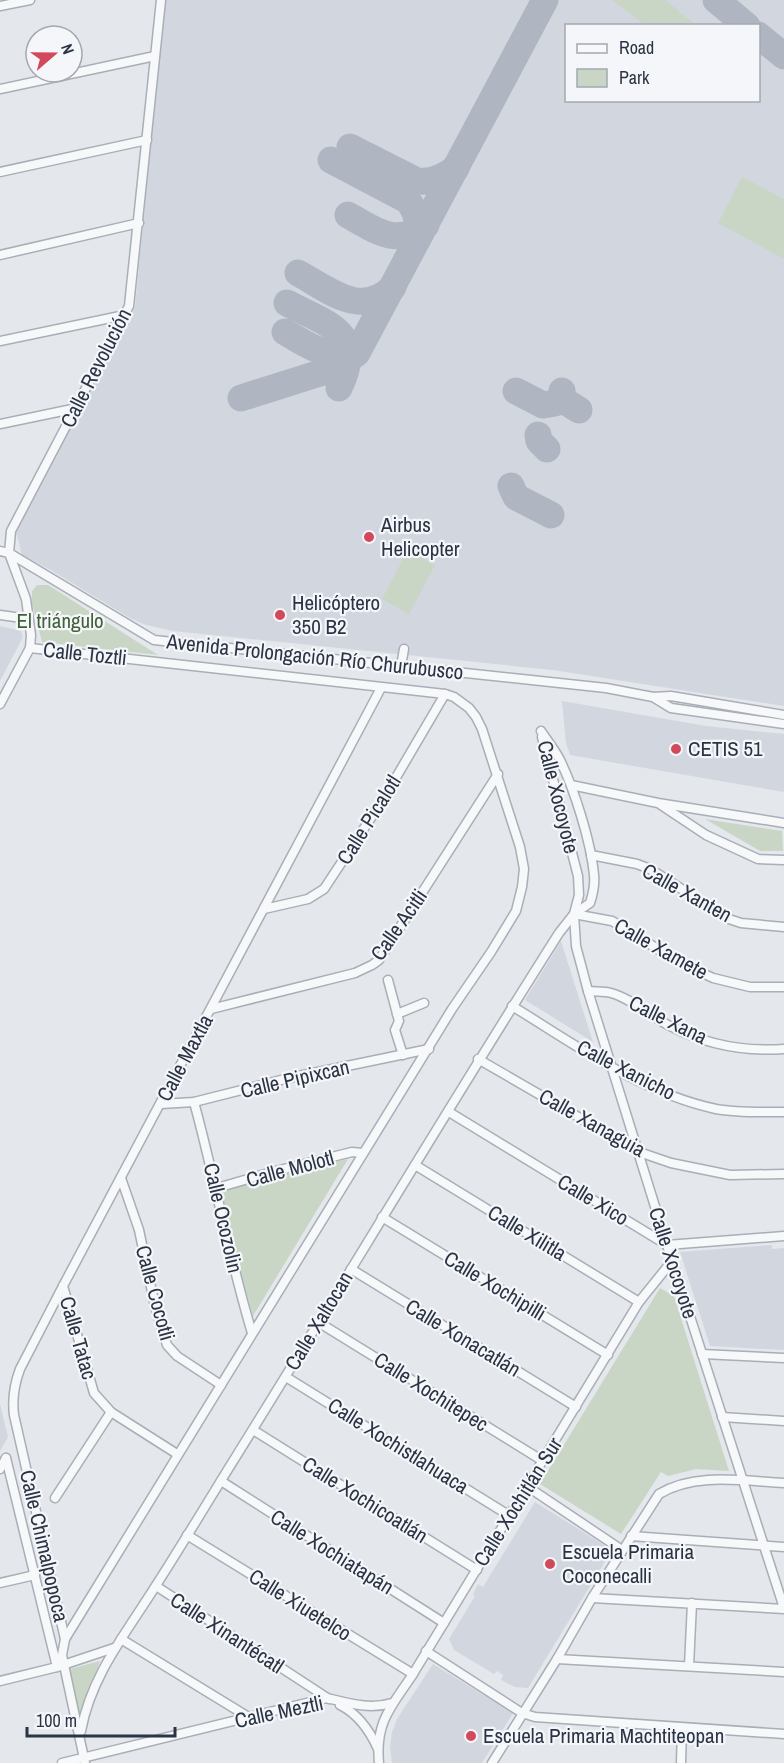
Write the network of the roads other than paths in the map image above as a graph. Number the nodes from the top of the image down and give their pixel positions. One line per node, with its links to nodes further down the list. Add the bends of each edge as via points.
1 (30, 0): 3 (street)
2 (161, 0): 4 (street, Calle Revolución)
3 (0, 6)
4 (155, 56): 5 (street); 6 (street, Calle Revolución)
5 (0, 89)
6 (147, 140): 7 (street); 8 (street, Calle Revolución)
7 (0, 172)
8 (139, 223): 9 (street); 10 (street, Calle Revolución, via 131,298)
9 (0, 255)
10 (125, 315): 11 (street); 12 (street, Calle Revolución)
11 (0, 341)
12 (77, 408): 13 (street); 14 (street, Calle Revolución, via 12,531)
13 (0, 424)
14 (5, 552): 16 (street, via 21,580); 19 (street, Avenida Prolongación Río Churubusco, via 154,640)
15 (0, 615): 16 (street)
16 (29, 619): 17 (street)
17 (30, 648): 20 (street, Calle Toztli); 21 (street)
18 (404, 649): 19 (street)
19 (401, 666): 23 (street, Avenida Prolongación Río Churubusco, via 606,688)
20 (381, 688): 22 (street, Calle Toztli); 33 (street, Calle Maxtla)
21 (4, 690): 24 (street)
22 (445, 694): 27 (street, Calle Toztli, via 476,717); 33 (street, Calle Picalotl, via 324,890 308,899)
23 (653, 697): 25 (street, Avenida Prolongación Río Churubusco, via 671,696); 26 (street, Avenida Prolongación Río Churubusco, via 671,708)
24 (0, 704)
25 (784, 715)
26 (784, 724)
27 (498, 774): 41 (street, Calle Acitli, via 379,960 355,973); 43 (street, via 520,847 523,876 516,911)
28 (571, 785): 29 (street); 31 (street, Calle Xocoyote); 34 (street, Calle Xocoyote, via 541,731 578,876)
29 (658, 803): 30 (street); 32 (street, via 706,835 760,860)
30 (784, 823)
31 (591, 855): 34 (street, Calle Xocoyote, via 594,888 590,903); 35 (street, Calle Xanten, via 650,869 729,919)
32 (784, 860)
33 (264, 909): 41 (street, Calle Maxtla)
34 (574, 914): 37 (street, Calle Xamete, via 612,921 713,978 750,987); 38 (street, Calle Xocoyote, via 576,946); 40 (street, Calle Xaltocan)
35 (784, 927)
36 (388, 980): 42 (street)
37 (784, 987)
38 (588, 991): 44 (street, Calle Xana, via 623,998 701,1040 737,1048); 47 (street, Calle Xocoyote)
39 (424, 1003): 42 (street)
40 (512, 1006): 46 (street, Calle Xaltocan); 47 (street, Calle Xanicho)
41 (211, 1010): 49 (street, Calle Maxtla)
42 (397, 1014): 45 (street, via 396,1032)
43 (429, 1049): 45 (street, Calle Pipixcan); 53 (street)
44 (784, 1049)
45 (403, 1055): 48 (street, Calle Pipixcan)
46 (478, 1059): 50 (street, Calle Xaltocan); 52 (street, Calle Xanaguia)
47 (612, 1067): 51 (street, Calle Xanicho, via 661,1091 705,1106 736,1112); 52 (street, Calle Xocoyote)
48 (194, 1102): 49 (street, Calle Pipixcan); 57 (street, Calle Ocozolin)
49 (160, 1104): 56 (street, Calle Maxtla)
50 (449, 1112): 54 (street, Calle Xaltocan); 60 (street, Calle Xico)
51 (784, 1112)
52 (639, 1152): 55 (street, Calle Xanaguia, via 719,1174); 60 (street, Calle Xocoyote)
53 (363, 1153): 57 (street, Calle Molotl, via 352,1152); 66 (street)
54 (415, 1165): 58 (street, Calle Xaltocan); 64 (street, Calle Xilitla)
55 (784, 1174)
56 (121, 1178): 63 (street, Calle Maxtla); 71 (street, Calle Cocotli, via 139,1230 167,1345)
57 (217, 1188): 66 (street, Calle Ocozolin)
58 (382, 1217): 62 (street, Calle Xaltocan); 68 (street, Calle Xochipilli)
59 (784, 1236): 60 (street)
60 (667, 1245): 61 (street, Calle Xocoyote)
61 (672, 1262): 64 (street, Calle Xochitlán Sur); 67 (street, Calle Xocoyote)
62 (351, 1269): 65 (street, Calle Xaltocan); 72 (street, Calle Xonacatlán)
63 (63, 1286): 73 (street, Calle Tatac, via 90,1385); 77 (street, Calle Maxtla, via 15,1382 12,1401)
64 (639, 1302): 68 (street, Calle Xochitlán Sur)
65 (318, 1322): 70 (street, Calle Xaltocan); 79 (street, Calle Xochitepec)
66 (252, 1333): 71 (street)
67 (702, 1354): 69 (street); 74 (street, Calle Xocoyote)
68 (608, 1355): 72 (street, Calle Xochitlán Sur)
69 (784, 1358)
70 (285, 1377): 76 (street, Calle Xaltocan); 86 (street, Calle Xochistlahuaca)
71 (221, 1385): 78 (street)
72 (576, 1407): 79 (street, Calle Xochitlán Sur)
73 (111, 1412): 78 (street, Calle Tatac); 85 (street)
74 (722, 1417): 75 (street); 82 (street, Calle Xocoyote)
75 (784, 1420)
76 (253, 1430): 81 (street, Calle Xaltocan); 92 (street, Calle Xochicoatlán)
77 (19, 1435): 100 (street, Calle Chimalpopoca)
78 (177, 1454): 100 (street)
79 (543, 1461): 84 (street, Calle Xochitlán Sur)
80 (0, 1469): 93 (street, via 6,1458)
81 (221, 1481): 87 (street, Calle Xaltocan); 99 (street, Calle Xochiatapán)
82 (742, 1481): 83 (street); 88 (street, via 699,1481 671,1487 659,1494); 89 (street, Calle Xocoyote)
83 (784, 1483)
84 (528, 1487): 86 (street, Calle Xochitlán Sur); 91 (street)
85 (56, 1498)
86 (510, 1516): 92 (street, Calle Xochitlán Sur)
87 (187, 1535): 95 (street, Calle Xaltocan); 108 (street, Calle Xiuetelco)
88 (631, 1536): 89 (street); 91 (street)
89 (765, 1546): 90 (street); 98 (street, Calle Xocoyote)
90 (784, 1546)
91 (622, 1550): 96 (street)
92 (477, 1570): 99 (street, Calle Xochitlán Sur)
93 (35, 1575): 94 (street); 105 (street)
94 (0, 1583)
95 (156, 1586): 101 (street, Calle Xaltocan); 110 (street, Calle Xinantécatl)
96 (592, 1598): 97 (street); 104 (street)
97 (692, 1603): 98 (street); 106 (street)
98 (784, 1608)
99 (444, 1623): 103 (street, Calle Xochitlán Sur)
100 (65, 1639): 105 (street, Calle Chimalpopoca)
101 (121, 1639): 102 (street, Calle Xaltocan); 113 (street)
102 (114, 1648): 105 (street); 116 (street, Calle Xaltocan, via 94,1688)
103 (426, 1651): 108 (street, Calle Xochitlán Sur); 112 (street)
104 (557, 1659): 106 (street); 112 (street)
105 (60, 1666): 109 (street); 116 (street, Calle Chimalpopoca)
106 (689, 1666): 107 (street)
107 (784, 1672)
108 (413, 1674): 111 (street, Calle Xochitlán Sur)
109 (0, 1681)
110 (327, 1698): 111 (street, Calle Meztli, via 362,1706); 113 (street, Calle Meztli); 117 (street, Calle Xinantécatl, via 349,1709 362,1722)
111 (392, 1703): 117 (street, Calle Xochitlán Sur, via 383,1720)
112 (522, 1713): 114 (street); 121 (street)
113 (250, 1718): 118 (street, Calle Meztli)
114 (682, 1728): 115 (street); 122 (street)
115 (784, 1734)
116 (80, 1735): 118 (street, Calle Chimalpopoca)
117 (378, 1749): 120 (street)
118 (84, 1760): 119 (street, Calle Meztli)
119 (62, 1763)
120 (379, 1763)
121 (492, 1763)
122 (681, 1763)

